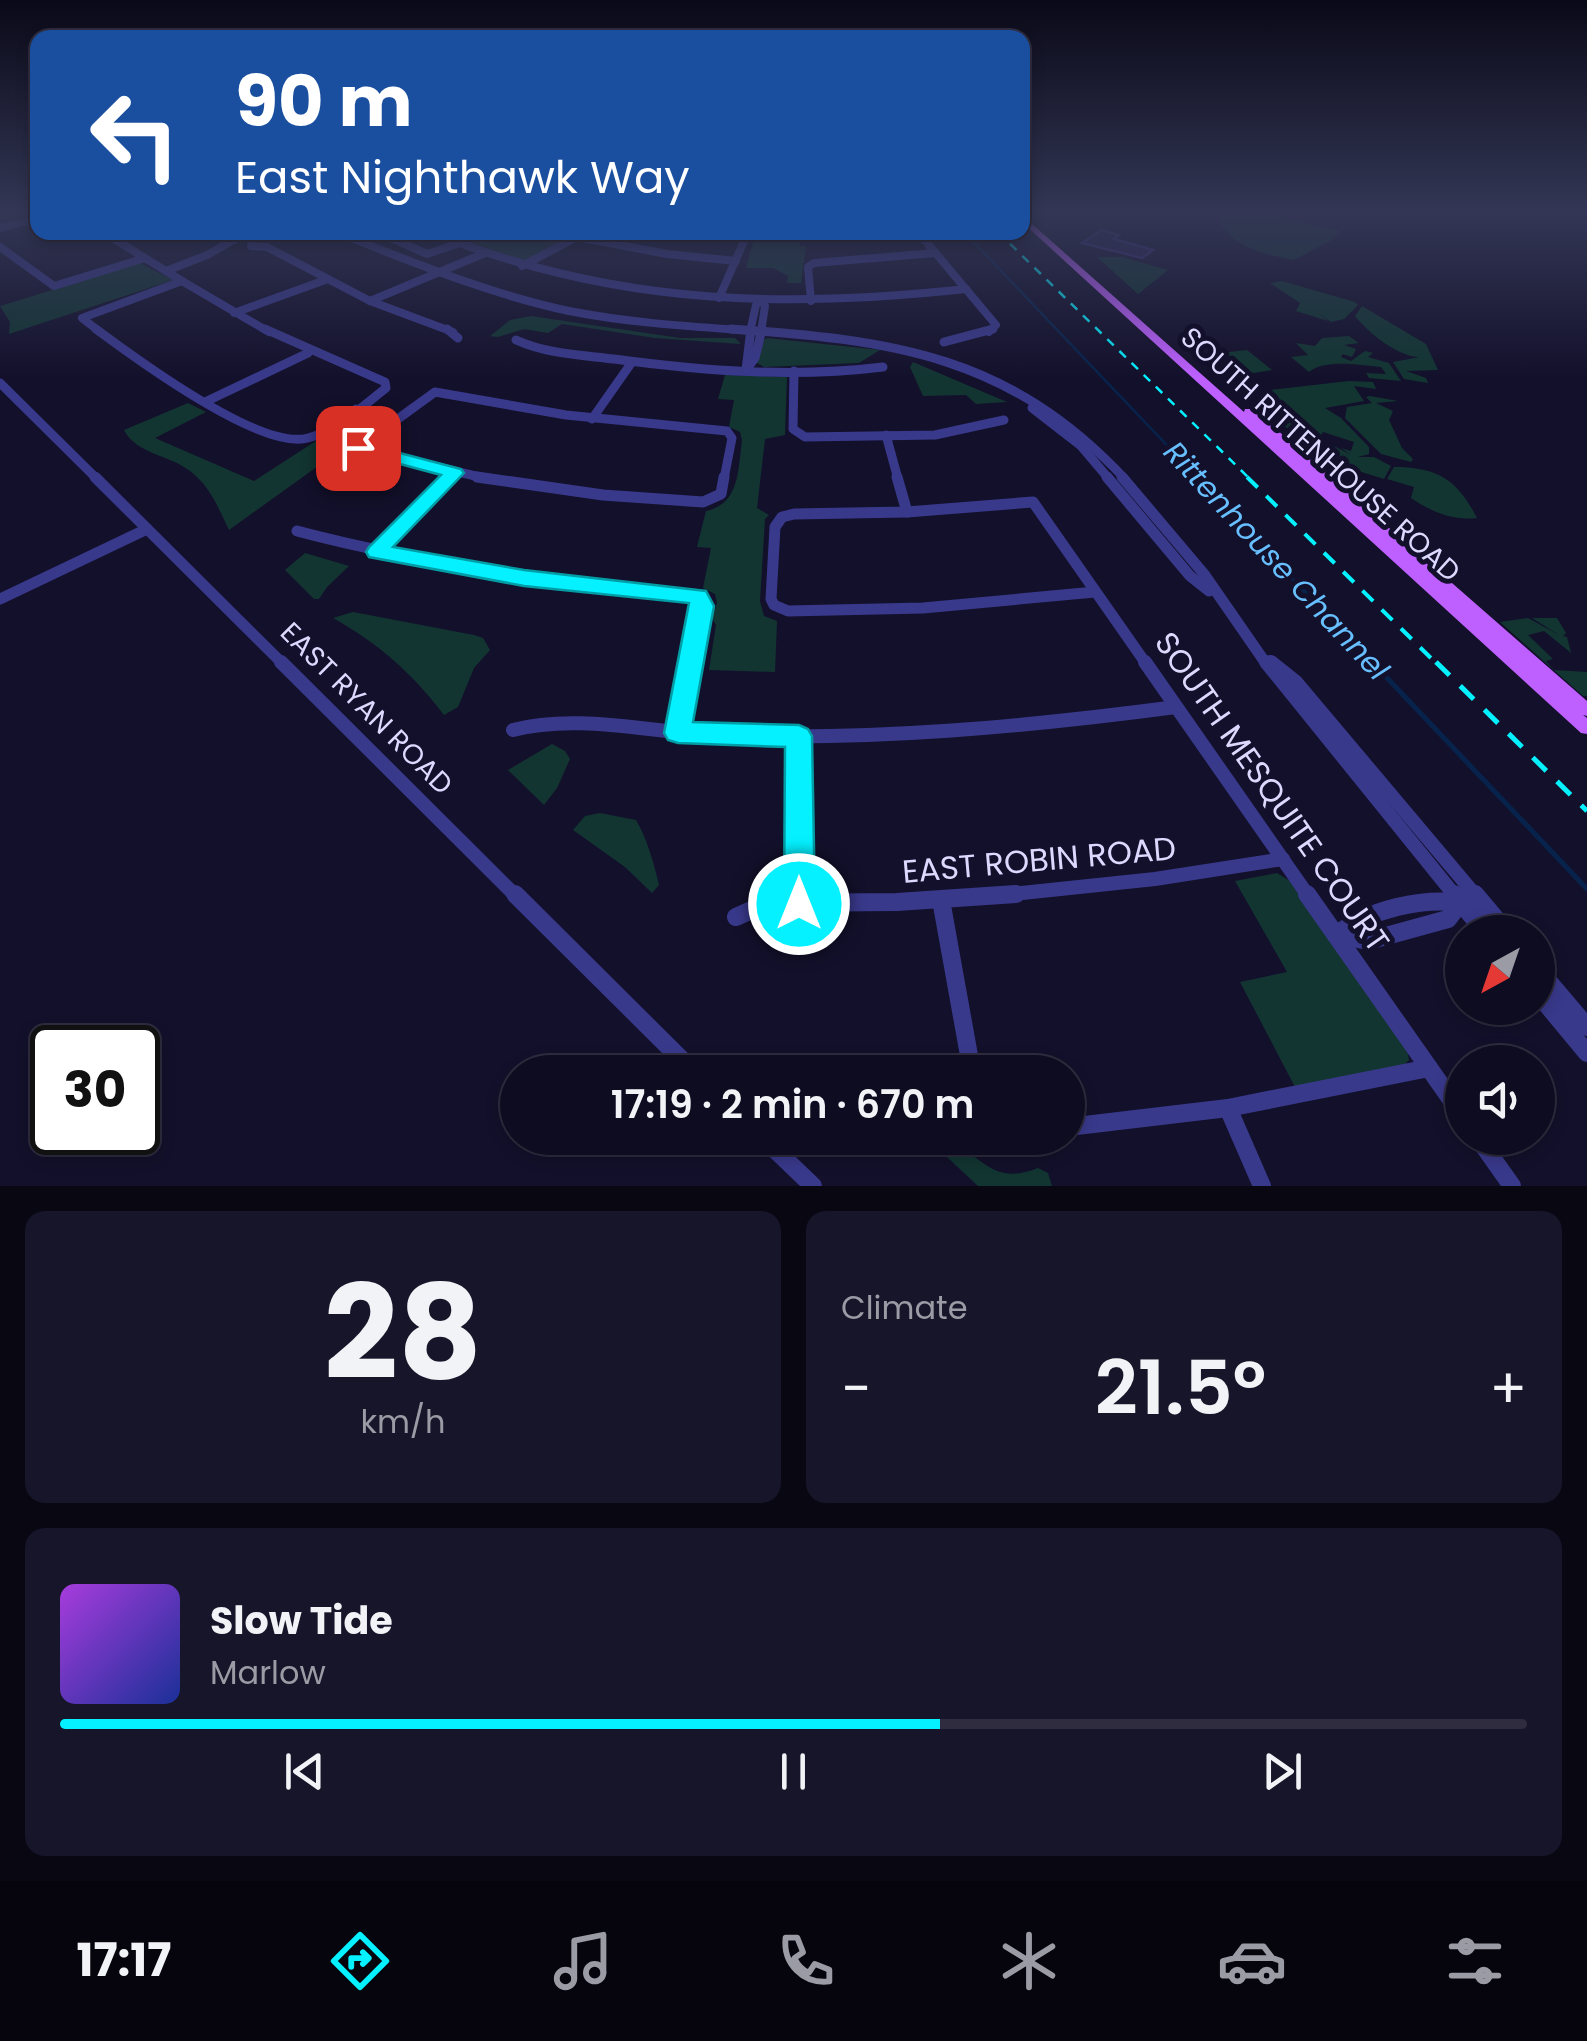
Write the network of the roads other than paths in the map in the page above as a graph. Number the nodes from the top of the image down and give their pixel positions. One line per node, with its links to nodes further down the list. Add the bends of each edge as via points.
1 (28, 267): 2 (street, via 54,286)
2 (114, 267)
3 (160, 267): 14 (street)
4 (172, 267): 14 (street)
5 (306, 267): 16 (street)
6 (416, 267): 15 (street)
7 (451, 267): 15 (street)
8 (528, 267): 19 (street, via 612,286)
9 (733, 267): 19 (street)
10 (809, 267): 21 (street)
11 (948, 267): 18 (street)
12 (1080, 267): 34 (main road, SOUTH RITTENHOUSE ROAD)
13 (1089, 267): 34 (main road, SOUTH RITTENHOUSE ROAD)
14 (164, 270): 17 (street)
15 (433, 275): 22 (street); 24 (street, via 486,297 572,317)
16 (328, 279): 22 (street); 23 (street)
17 (182, 281): 23 (street); 35 (street, via 83,315)
18 (966, 289): 21 (street); 27 (street, via 996,328)
19 (719, 298): 20 (street)
20 (761, 300): 21 (street); 24 (street, via 765,306)
21 (811, 300)
22 (370, 301): 25 (street)
23 (234, 313): 28 (street)
24 (755, 333): 31 (street, via 753,364); 50 (street, via 832,335 909,349 1028,397 1101,454)
25 (458, 338)
26 (516, 340): 29 (street)
27 (944, 342)
28 (308, 354): 35 (street); 36 (street, via 387,386)
29 (632, 362): 31 (street); 37 (street)
30 (882, 367): 32 (street)
31 (746, 370): 32 (street)
32 (794, 371): 40 (street, via 797,434)
33 (0, 382): 45 (street, EAST RYAN ROAD)
34 (1225, 396): 52 (main road, SOUTH RITTENHOUSE ROAD); 53 (main road, SOUTH RITTENHOUSE ROAD)
35 (204, 402): 36 (street, via 303,440)
36 (356, 409): 38 (street)
37 (592, 419): 38 (street, via 434,392); 41 (street, via 731,434 720,494 703,502 603,495)
38 (392, 420): 41 (street, via 358,448)
39 (1004, 420): 40 (street, via 989,427)
40 (886, 435): 43 (street)
41 (454, 473): 47 (street)
42 (1033, 502): 43 (street); 48 (street, SOUTH MESQUITE COURT)
43 (908, 512): 44 (street)
44 (782, 517): 48 (street, via 775,527 770,599 788,611 923,608)
45 (146, 529): 49 (street); 70 (street, EAST RYAN ROAD)
46 (297, 531): 47 (street)
47 (376, 552): 55 (street, via 524,578 698,596 702,606)
48 (1095, 592): 51 (street, SOUTH MESQUITE COURT)
49 (0, 599)
50 (1264, 656): 59 (street, via 1296,682); 60 (street)
51 (1176, 707): 56 (street, via 993,729); 57 (street, SOUTH MESQUITE COURT)
52 (1587, 710)
53 (1587, 728)
54 (514, 730): 55 (street, via 543,722)
55 (678, 733): 56 (street)
56 (799, 736): 61 (street)
57 (1283, 859): 58 (street, EAST ROBIN ROAD, via 1079,889); 65 (street, SOUTH MESQUITE COURT)
58 (941, 900): 61 (street, EAST ROBIN ROAD); 71 (street)
59 (1479, 900): 60 (street); 63 (street)
60 (1460, 903): 62 (street); 65 (street, via 1448,919 1368,941)
61 (799, 904): 64 (street, EAST ROBIN ROAD, via 766,903)
62 (1471, 915)
63 (1492, 915)
64 (736, 917)
65 (1336, 935): 72 (street, SOUTH MESQUITE COURT)
66 (1555, 989): 68 (street)
67 (1555, 1015): 69 (street)
68 (1587, 1027)
69 (1587, 1054)
70 (677, 1055)
71 (969, 1055)
72 (1429, 1068): 73 (street, SOUTH MESQUITE COURT); 74 (street)
73 (1445, 1091)
74 (1228, 1108): 75 (street); 79 (street)
75 (1085, 1125)
76 (780, 1155): 78 (street)
77 (1490, 1155): 80 (street)
78 (812, 1186)
79 (1262, 1186)
80 (1512, 1186)

